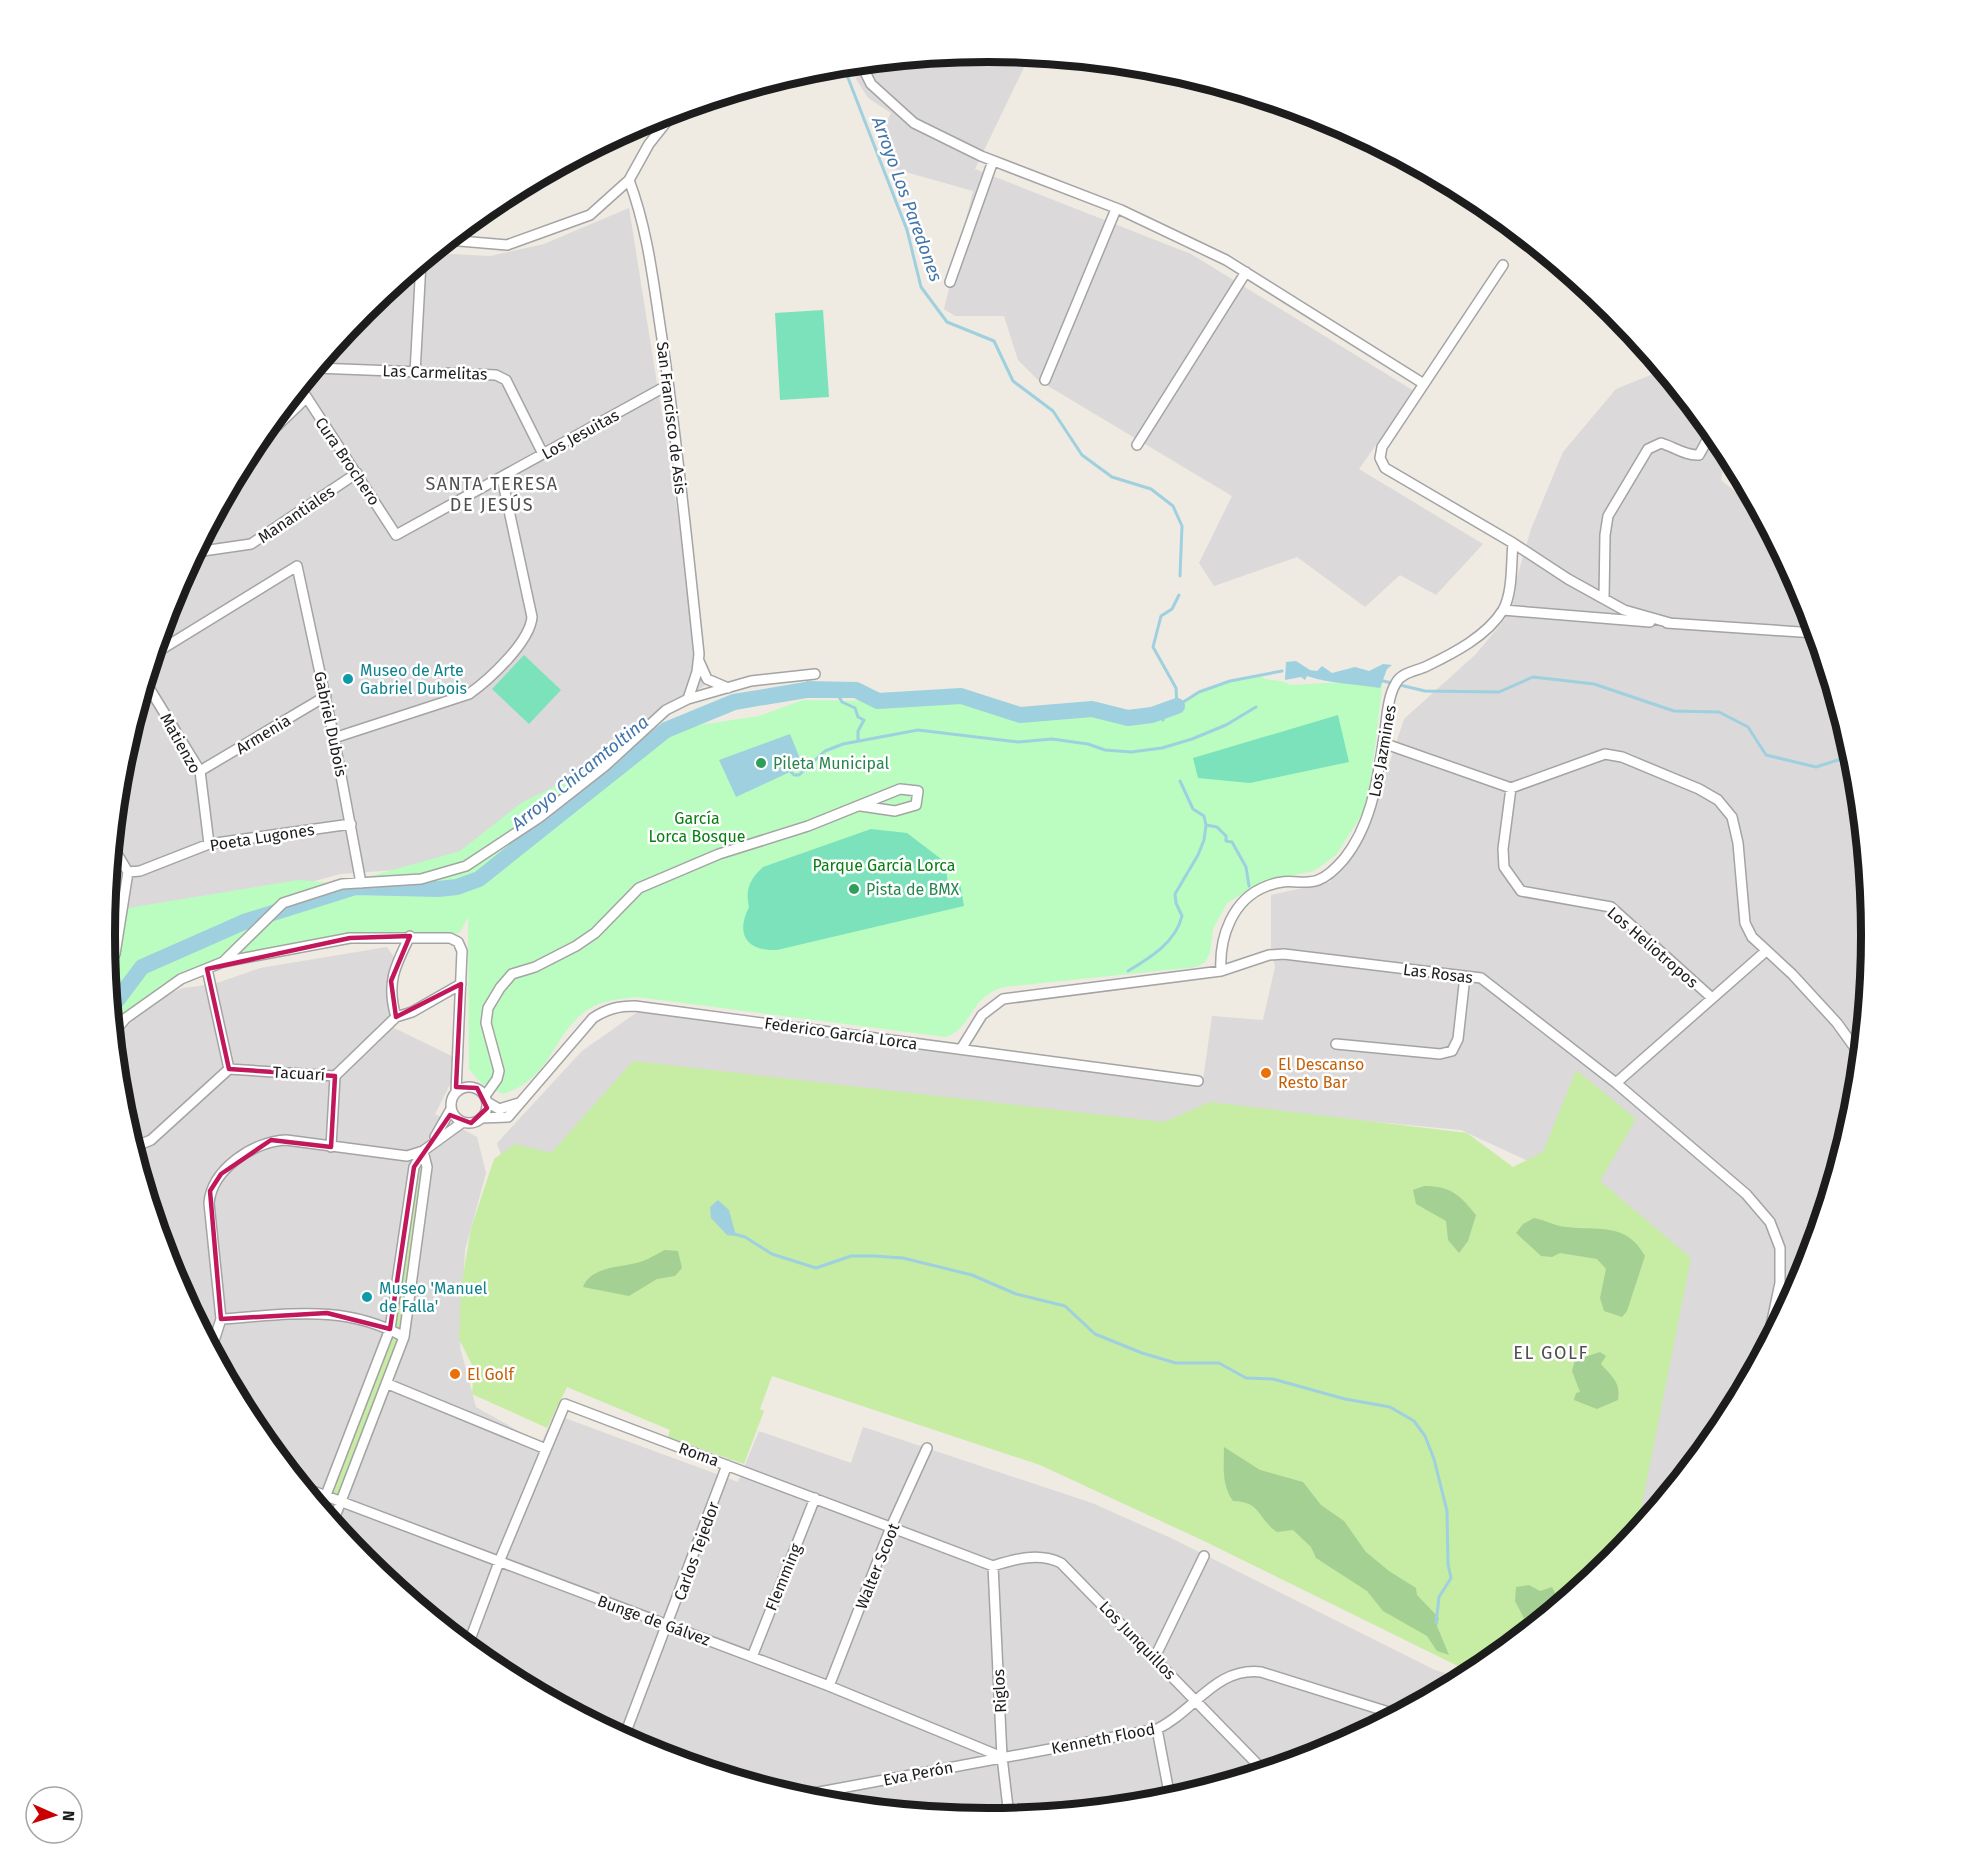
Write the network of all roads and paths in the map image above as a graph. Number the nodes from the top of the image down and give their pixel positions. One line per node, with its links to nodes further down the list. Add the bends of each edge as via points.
1 (865, 71): 3 (street, via 871,84 914,123)
2 (665, 124): 4 (street)
3 (993, 161): 5 (street); 10 (street)
4 (628, 180): 6 (street, via 590,215 521,242 507,245); 15 (street, San Francisco de Asis, via 638,203 649,252)
5 (1116, 209): 9 (street); 13 (street)
6 (459, 241)
7 (1503, 265): 14 (street)
8 (421, 271): 12 (street)
9 (1246, 272): 14 (street); 20 (street)
10 (950, 282)
11 (324, 368): 12 (street, Las Carmelitas)
12 (415, 373): 21 (street, Las Carmelitas, via 496,375 506,380)
13 (1045, 380)
14 (1424, 384): 25 (street, via 1383,447 1380,458 1385,468)
15 (668, 385): 21 (street, Los Jesuitas); 32 (street, San Francisco de Asis)
16 (303, 393): 17 (street, Cura Brochero)
17 (306, 398): 18 (street); 22 (street, Cura Brochero)
18 (282, 421)
19 (1707, 440): 27 (street, via 1699,455 1690,456 1660,443 1648,449 1608,516)
20 (1137, 445)
21 (543, 454): 23 (street, Los Jesuitas)
22 (357, 473): 24 (street, Cura Brochero); 26 (street, Manantiales, via 251,544)
23 (502, 478): 24 (street, Los Jesuitas); 38 (street, via 531,625 526,636 469,694)
24 (396, 535)
25 (1513, 543): 27 (street); 28 (street)
26 (204, 551)
27 (1604, 599): 29 (street, via 1624,610)
28 (1503, 610): 29 (street); 39 (street, Los Jazmines, via 1457,651 1399,679 1388,710)
29 (1670, 624): 30 (street)
30 (1807, 633)
31 (163, 648): 36 (street, Gabriel Dubois, via 297,566)
32 (699, 659): 34 (street, San Francisco de Asis, via 710,681); 37 (street, San Francisco de Asis)
33 (815, 674): 34 (street, via 785,675)
34 (728, 688): 37 (street)
35 (150, 690): 40 (street, Matienzo)
36 (326, 696): 38 (street, Gabriel Dubois); 40 (street, Armenia)
37 (688, 699): 47 (street, via 666,710 540,818 466,866 421,879)
38 (334, 738): 43 (street, Gabriel Dubois)
39 (1383, 743): 41 (street); 53 (street, Los Jazmines, via 1373,805 1344,858 1322,879 1267,885 1240,907 1225,930)
40 (200, 771): 44 (street, Matienzo)
41 (1511, 788): 50 (street, via 1605,754 1633,762 1718,800 1732,817 1738,843 1745,923); 56 (street, Los Heliotropos, via 1504,867 1521,891 1611,907)
42 (861, 807): 42 (street, via 895,812 916,805 918,791 900,789); 67 (street, via 719,854 639,888 595,933 576,946 512,974 488,1008 486,1023 499,1071)
43 (351, 824): 44 (street, Poeta Lugones); 47 (street, Gabriel Dubois)
44 (209, 844): 46 (street, Poeta Lugones)
45 (119, 857): 46 (street)
46 (128, 872): 49 (street)
47 (360, 883): 51 (street, via 342,884 283,903)
48 (410, 936): 51 (street, via 350,938); 55 (street, via 458,942 462,951); 57 (street, via 391,981 390,998)
49 (116, 950)
50 (1766, 951): 56 (street); 60 (street, via 1830,1015)
51 (223, 962): 52 (street)
52 (207, 969): 58 (street, via 182,979); 62 (street)
53 (1221, 971): 54 (street, Las Rosas, via 1284,954); 61 (street, Las Rosas, via 1003,999 982,1015)
54 (1465, 976): 59 (street, via 1458,1039 1452,1051 1440,1054); 65 (street, Las Rosas, via 1481,978)
55 (461, 984): 57 (street, Tacuarí); 66 (street)
56 (1712, 998): 65 (street)
57 (396, 1017): 63 (street, Tacuarí)
58 (120, 1025)
59 (1336, 1044)
60 (1854, 1047)
61 (961, 1049): 64 (street, Federico García Lorca); 68 (street, Federico García Lorca, via 622,1006 592,1018)
62 (229, 1069): 63 (street, Tacuarí); 72 (street, via 151,1140)
63 (336, 1076): 73 (street)
64 (1198, 1081)
65 (1616, 1083): 75 (street, Las Rosas, via 1746,1194 1770,1222 1780,1248 1780,1283)
66 (456, 1092): 67 (street, via 471,1087); 69 (street)
67 (486, 1099): 68 (street, via 499,1109); 70 (street)
68 (524, 1100): 70 (street, Federico García Lorca, via 508,1117)
69 (451, 1109): 71 (street); 74 (street)
70 (481, 1118): 71 (street, Federico García Lorca)
71 (463, 1122): 74 (street, Federico García Lorca)
72 (141, 1144)
73 (331, 1147): 74 (street, via 407,1156); 76 (street, via 272,1140 252,1149 221,1174 210,1191)
74 (423, 1151): 77 (street, via 414,1167); 78 (street, via 427,1167)
75 (1773, 1317)
76 (221, 1319): 77 (street, via 327,1313); 79 (street)
77 (390, 1329): 78 (street); 85 (street)
78 (404, 1337): 80 (street)
79 (215, 1339)
80 (388, 1384): 82 (street); 88 (street)
81 (927, 1448): 90 (street, Walter Scoot)
82 (546, 1449): 83 (street, Roma, via 565,1404); 92 (street, Roma)
83 (727, 1465): 86 (street, Roma); 94 (street, Carlos Tejedor)
84 (319, 1494): 85 (street, Bunge de Gálvez)
85 (325, 1497): 87 (street); 88 (street, Bunge de Gálvez)
86 (815, 1498): 90 (street, Roma); 96 (street, Flemming)
87 (324, 1500)
88 (340, 1503): 89 (street); 92 (street, Bunge de Gálvez)
89 (336, 1514)
90 (891, 1527): 93 (street, Roma); 98 (street, Walter Scoot)
91 (1204, 1557): 97 (street)
92 (499, 1562): 94 (street, Bunge de Gálvez); 95 (street, Roma)
93 (993, 1566): 97 (street, Los Junquillos, via 1014,1559 1043,1557 1061,1563); 103 (street, Riglos)
94 (668, 1625): 96 (street, Bunge de Gálvez); 101 (street, Carlos Tejedor)
95 (471, 1637)
96 (752, 1657): 98 (street, Bunge de Gálvez)
97 (1155, 1657): 99 (street, Los Junquillos)
98 (829, 1686): 103 (street, Bunge de Gálvez)
99 (1196, 1700): 100 (street, Kenneth Flood, via 1228,1676 1246,1670); 102 (street, Kenneth Flood); 104 (street, Los Junquillos)
100 (1385, 1711)
101 (627, 1729)
102 (1157, 1729): 103 (street, Kenneth Flood); 105 (street)
103 (1002, 1757): 106 (street, Eva Perón); 107 (street, Riglos)
104 (1258, 1764)
105 (1168, 1789)
106 (821, 1792)
107 (1008, 1807)

